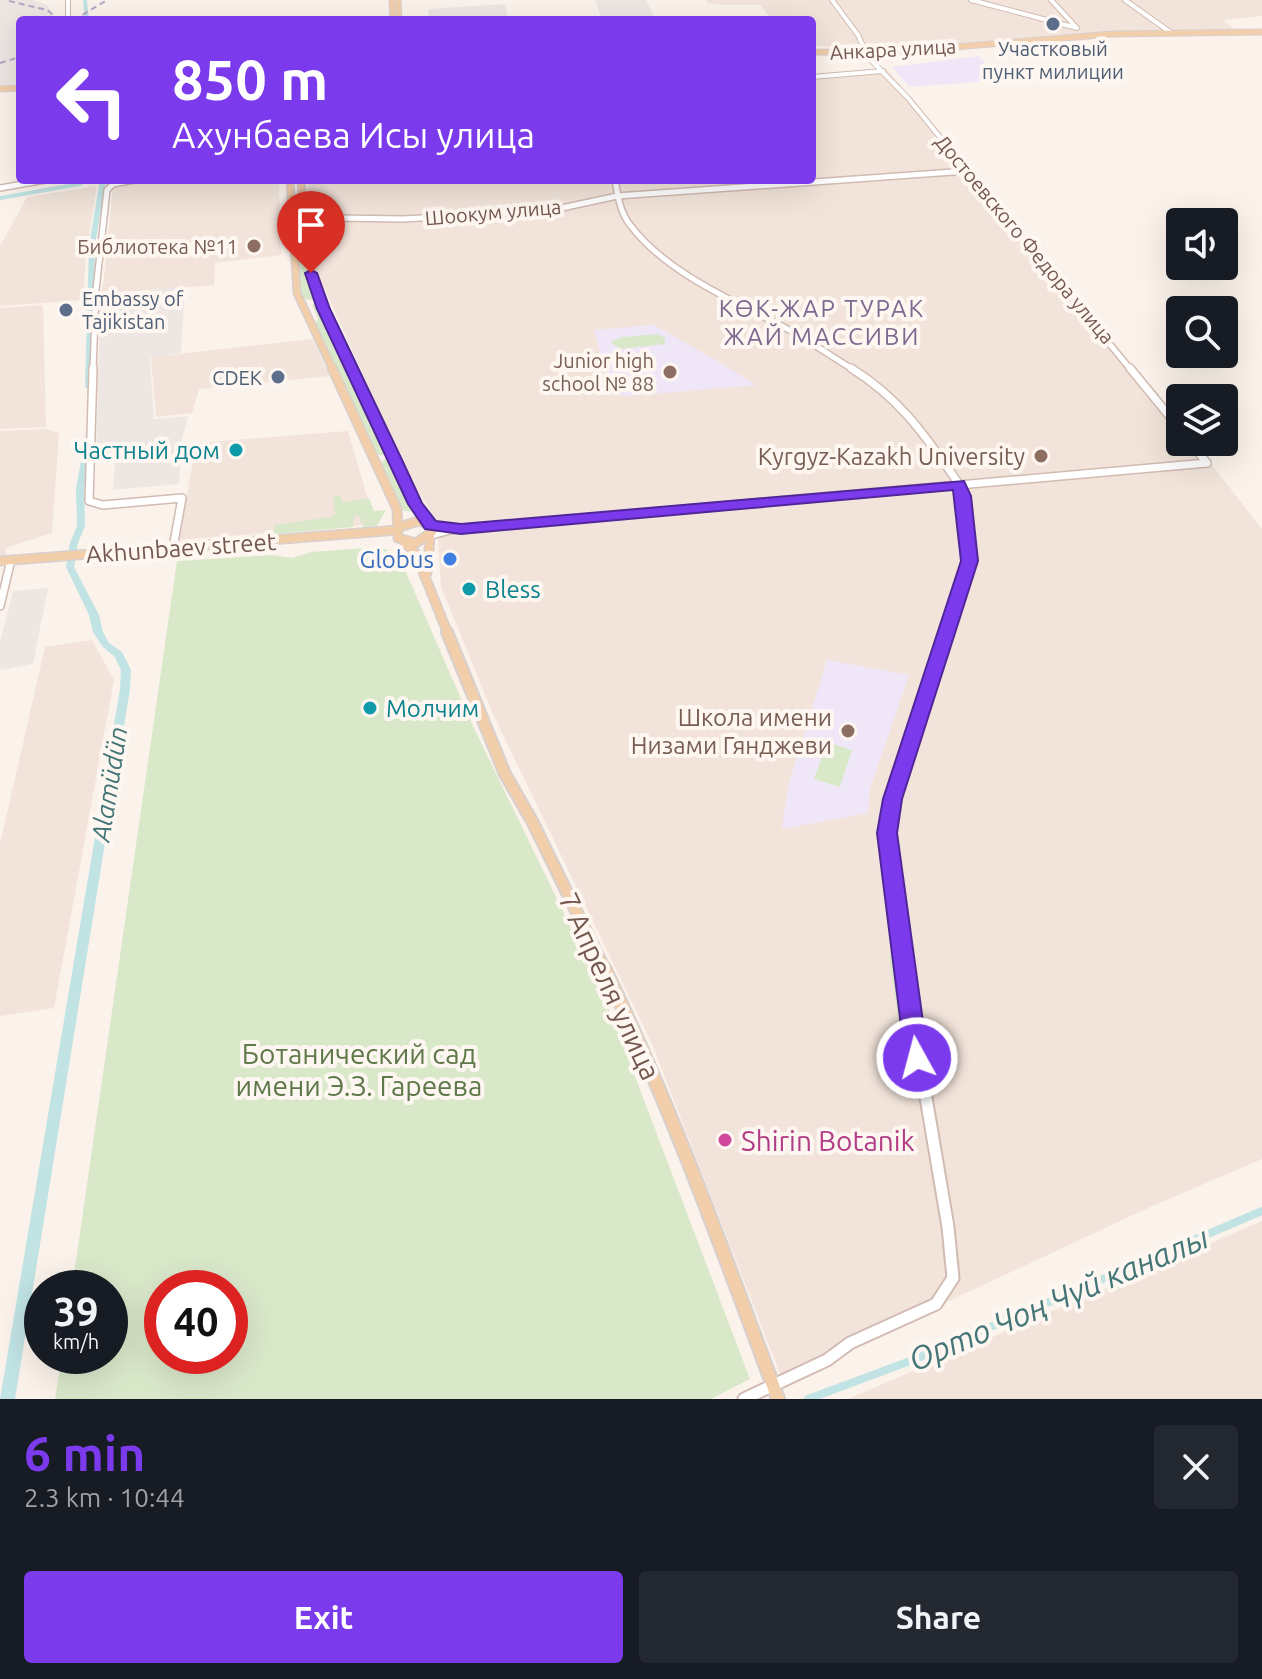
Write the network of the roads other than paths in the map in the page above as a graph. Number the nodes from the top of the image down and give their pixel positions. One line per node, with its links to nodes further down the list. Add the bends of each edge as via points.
1 (832, 0): 10 (street, Достоевского Федора улица)
2 (974, 0): 5 (street)
3 (1051, 0): 5 (street)
4 (1125, 0): 6 (street)
5 (1074, 25): 8 (street)
6 (1170, 32): 7 (main road, Анкара улица); 8 (main road, Анкара улица)
7 (1262, 32)
8 (1085, 35): 10 (main road, Анкара улица)
9 (816, 52): 10 (main road, Анкара улица)
10 (866, 54): 11 (street, Достоевского Федора улица)
11 (883, 71): 12 (street); 13 (street, Достоевского Федора улица)
12 (816, 77)
13 (967, 171): 14 (street, Шоокум улица); 27 (street, Достоевского Федора улица)
14 (816, 182)
15 (22, 184): 21 (street)
16 (113, 184): 37 (street, via 108,188 96,290 89,501 103,505 182,498)
17 (290, 184): 24 (main road)
18 (301, 184): 23 (main road)
19 (616, 184): 22 (street)
20 (785, 184): 22 (street, Шоокум улица)
21 (0, 188)
22 (617, 196): 23 (street, Шоокум улица, via 548,211); 31 (street, via 631,227 675,267 879,385 911,416)
23 (304, 222): 24 (street, Шоокум улица); 25 (main road, via 308,261)
24 (293, 223): 26 (main road, via 295,285)
25 (321, 302): 26 (main road); 28 (main road)
26 (302, 306): 30 (main road)
27 (1166, 411)
28 (392, 455): 30 (main road); 34 (main road)
29 (1201, 456): 31 (street, via 1207,463)
30 (375, 459): 32 (main road)
31 (959, 484): 34 (street); 42 (street, via 970,561 892,799 887,839 953,1278 936,1304 850,1343)
32 (398, 512): 33 (main road); 35 (main road, via 384,529)
33 (398, 529): 34 (main road, via 417,520); 35 (main road); 36 (main road, 7 Апреля улица)
34 (430, 530): 36 (main road, via 420,543); 40 (main road, 7 Апреля улица)
35 (363, 535): 36 (main road); 37 (main road, Akhunbaev street)
36 (403, 542): 40 (main road, 7 Апреля улица, via 416,554)
37 (173, 548): 38 (main road, Akhunbaev street)
38 (11, 560): 39 (main road, Akhunbaev street); 41 (street)
39 (0, 561)
40 (427, 580): 42 (main road, 7 Апреля улица, via 505,774 630,1021)
41 (0, 606)
42 (776, 1393): 43 (street)
43 (744, 1399)

